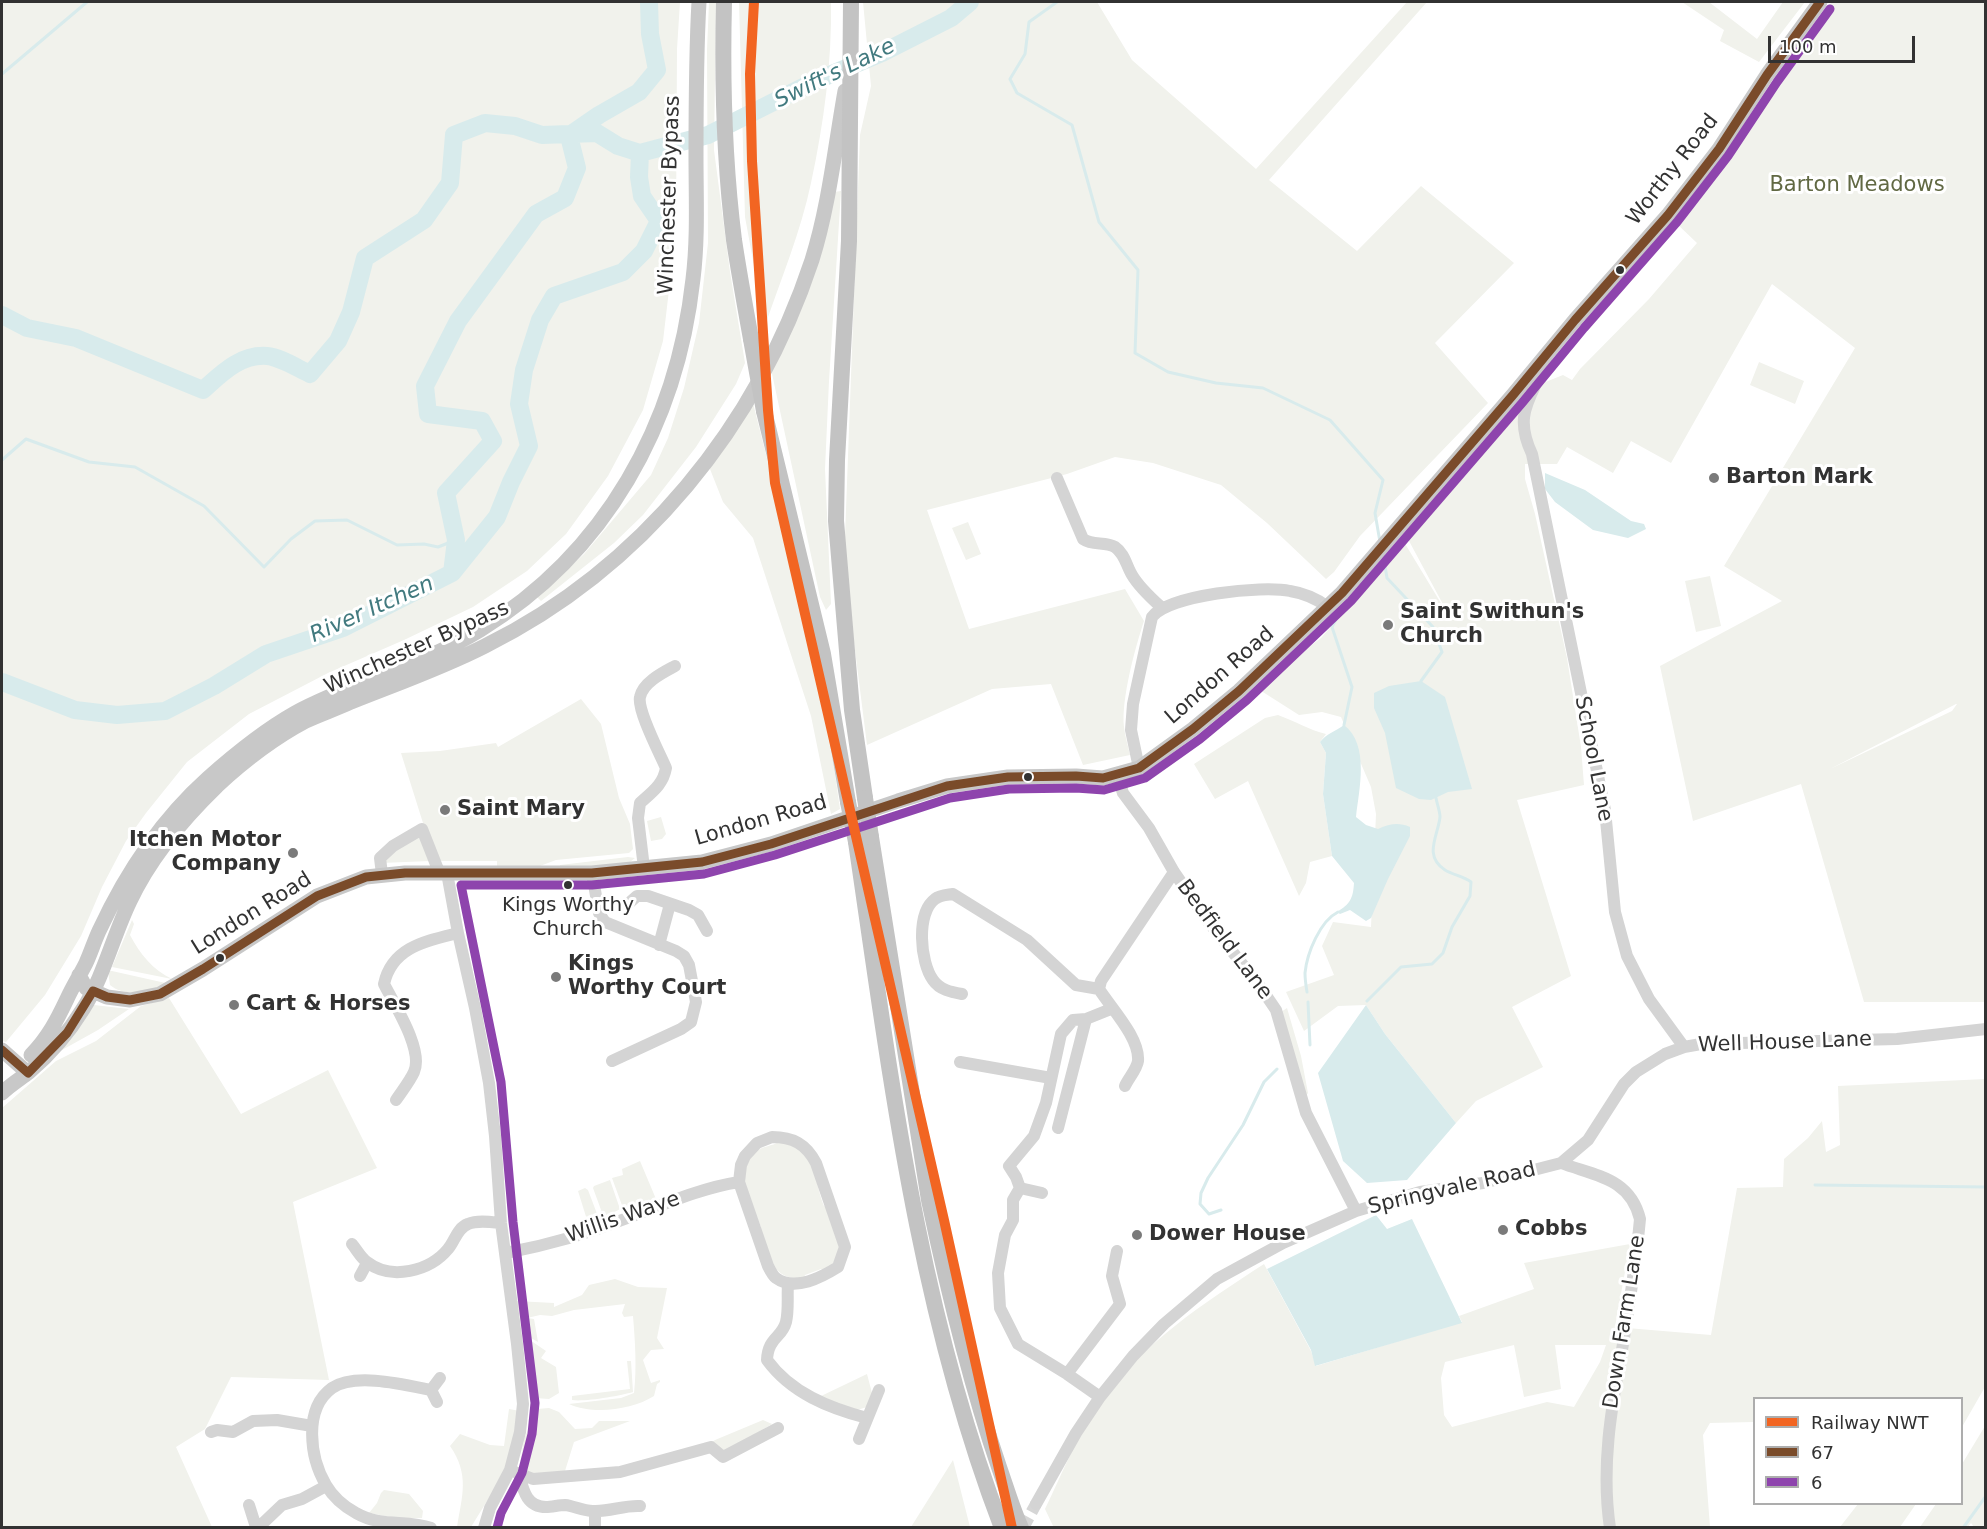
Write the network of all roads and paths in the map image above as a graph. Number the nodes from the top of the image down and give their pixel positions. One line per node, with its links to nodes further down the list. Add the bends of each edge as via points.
1 (699, 2): 25 (main road, Winchester Bypass, via 694,271 683,341 667,394 638,465 585,541 517,606 441,652 296,712 233,756 181,806 148,846 118,891)
2 (724, 2): 13 (highway, bridge, via 724,101 734,239 764,411)
3 (851, 2): 5 (highway, via 852,49)
4 (1820, 2): 6 (main road, Worthy Road, via 1698,177)
5 (845, 124): 13 (highway, via 849,241 836,521); 27 (main road, Winchester Bypass, via 812,259 786,328 738,416 708,460 662,514 606,567 555,607 484,647 310,719 250,758 167,840 131,898)
6 (1546, 356): 8 (main road, London Road); 33 (street, School Lane, via 1522,420 1524,439 1532,454 1605,810 1615,912 1627,956 1649,999)
7 (1057, 478): 9 (street, via 1083,540 1117,549 1133,577)
8 (1328, 607): 9 (street, via 1288,590 1258,590 1194,597); 11 (main road, London Road, via 1225,703)
9 (1161, 608): 11 (street, via 1152,617 1133,704 1131,730)
10 (675, 666): 15 (street, via 651,681 639,698 666,768 660,786 640,803)
11 (1139, 768): 12 (main road, London Road)
12 (1118, 775): 15 (main road, London Road, via 1008,777 947,786 733,856); 16 (street, Bedfield Lane, via 1122,793 1149,828)
13 (856, 800): 14 (highway, bridge)
14 (864, 840): 73 (highway, via 883,1028 911,1199 962,1409); 74 (highway, via 940,1253 968,1369)
15 (644, 868): 18 (main road, London Road)
16 (1174, 872): 26 (street); 47 (street, Bedfield Lane, via 1276,1010 1306,1113)
17 (443, 873): 18 (main road, London Road); 19 (main road, London Road); 19 (street, via 422,829 380,858); 23 (street)
18 (592, 873): 24 (street, via 599,914 605,922)
19 (382, 874): 27 (main road, London Road, via 316,896 160,994 130,1000)
20 (628, 904): 21 (street, via 637,896 648,896)
21 (670, 904): 22 (street, via 698,915); 24 (street)
22 (707, 931)
23 (458, 933): 41 (street, via 416,944 386,973 384,984 417,1062); 48 (street, via 489,1083)
24 (659, 945): 35 (street, via 684,956 689,965 696,1002 691,1022)
25 (80, 975): 27 (main road, via 86,988); 31 (main road, Winchester Bypass)
26 (1099, 989): 28 (street, via 1076,985 1027,940 953,894 933,901 921,931 933,979 947,992); 29 (street)
27 (93, 991): 31 (main road); 37 (main road, Winchester Bypass, via 67,1033)
28 (962, 994)
29 (1111, 1009): 30 (street); 39 (street, via 1130,1033 1138,1062)
30 (1086, 1019): 38 (street, via 1073,1020 1061,1034); 42 (street)
31 (58, 1020): 37 (main road)
32 (1986, 1029): 33 (street, Well House Lane, via 1897,1039)
33 (1684, 1047): 43 (street, Well House Lane, via 1636,1072 1588,1140)
34 (2, 1050): 37 (main road)
35 (612, 1061)
36 (960, 1062): 38 (street)
37 (24, 1069): 40 (main road)
38 (1052, 1078): 45 (street, via 1035,1136 1009,1166)
39 (1125, 1086)
40 (7, 1087)
41 (396, 1100)
42 (1058, 1128)
43 (1562, 1163): 47 (street, Springvale Road, via 1483,1183 1420,1192); 75 (street, Down Farm Lane, via 1611,1179 1623,1188 1638,1209 1640,1219 1606,1456)
44 (739, 1182): 51 (street, Willis Waye, via 717,1185 538,1247); 54 (street, via 768,1266 775,1278); 54 (street, via 745,1156 757,1143 772,1137 801,1143 816,1163 842,1234 844,1254 838,1267 820,1277 799,1284)
45 (1020, 1188): 46 (street); 55 (street, via 1013,1200 1013,1220 1005,1235 998,1273 1000,1308 1018,1344)
46 (1042, 1193)
47 (1356, 1211): 58 (street, Springvale Road, via 1283,1243 1217,1279 1164,1324)
48 (501, 1223): 51 (street); 52 (street, via 467,1224 450,1248 413,1271 385,1270)
49 (352, 1244): 52 (street)
50 (1118, 1251): 55 (street, via 1112,1276 1120,1304)
51 (506, 1253): 64 (street, via 523,1404)
52 (367, 1263): 53 (street)
53 (360, 1276)
54 (788, 1283): 59 (street, via 786,1321 770,1344 767,1360 801,1392 826,1406)
55 (1067, 1374): 58 (street)
56 (440, 1378): 60 (street, via 434,1396 405,1385 352,1380 333,1388 319,1403)
57 (879, 1390): 59 (street)
58 (1100, 1397): 66 (street, Springvale Road)
59 (867, 1418): 63 (street)
60 (312, 1426): 62 (street, via 277,1420 253,1422 233,1432); 65 (street, via 315,1453)
61 (778, 1428): 64 (street, via 723,1457 711,1447 620,1472 534,1479)
62 (211, 1432)
63 (859, 1439)
64 (514, 1472): 69 (street, via 533,1505 565,1505); 71 (street, via 490,1508)
65 (326, 1486): 67 (street, via 282,1505 262,1524 255,1524); 70 (street, via 355,1513 372,1521)
66 (1036, 1504)
67 (249, 1505)
68 (640, 1506): 69 (street)
69 (595, 1511): 72 (street)
70 (431, 1527)
71 (484, 1527)
72 (595, 1527)
73 (1002, 1527)
74 (1020, 1527)
75 (1610, 1527)

